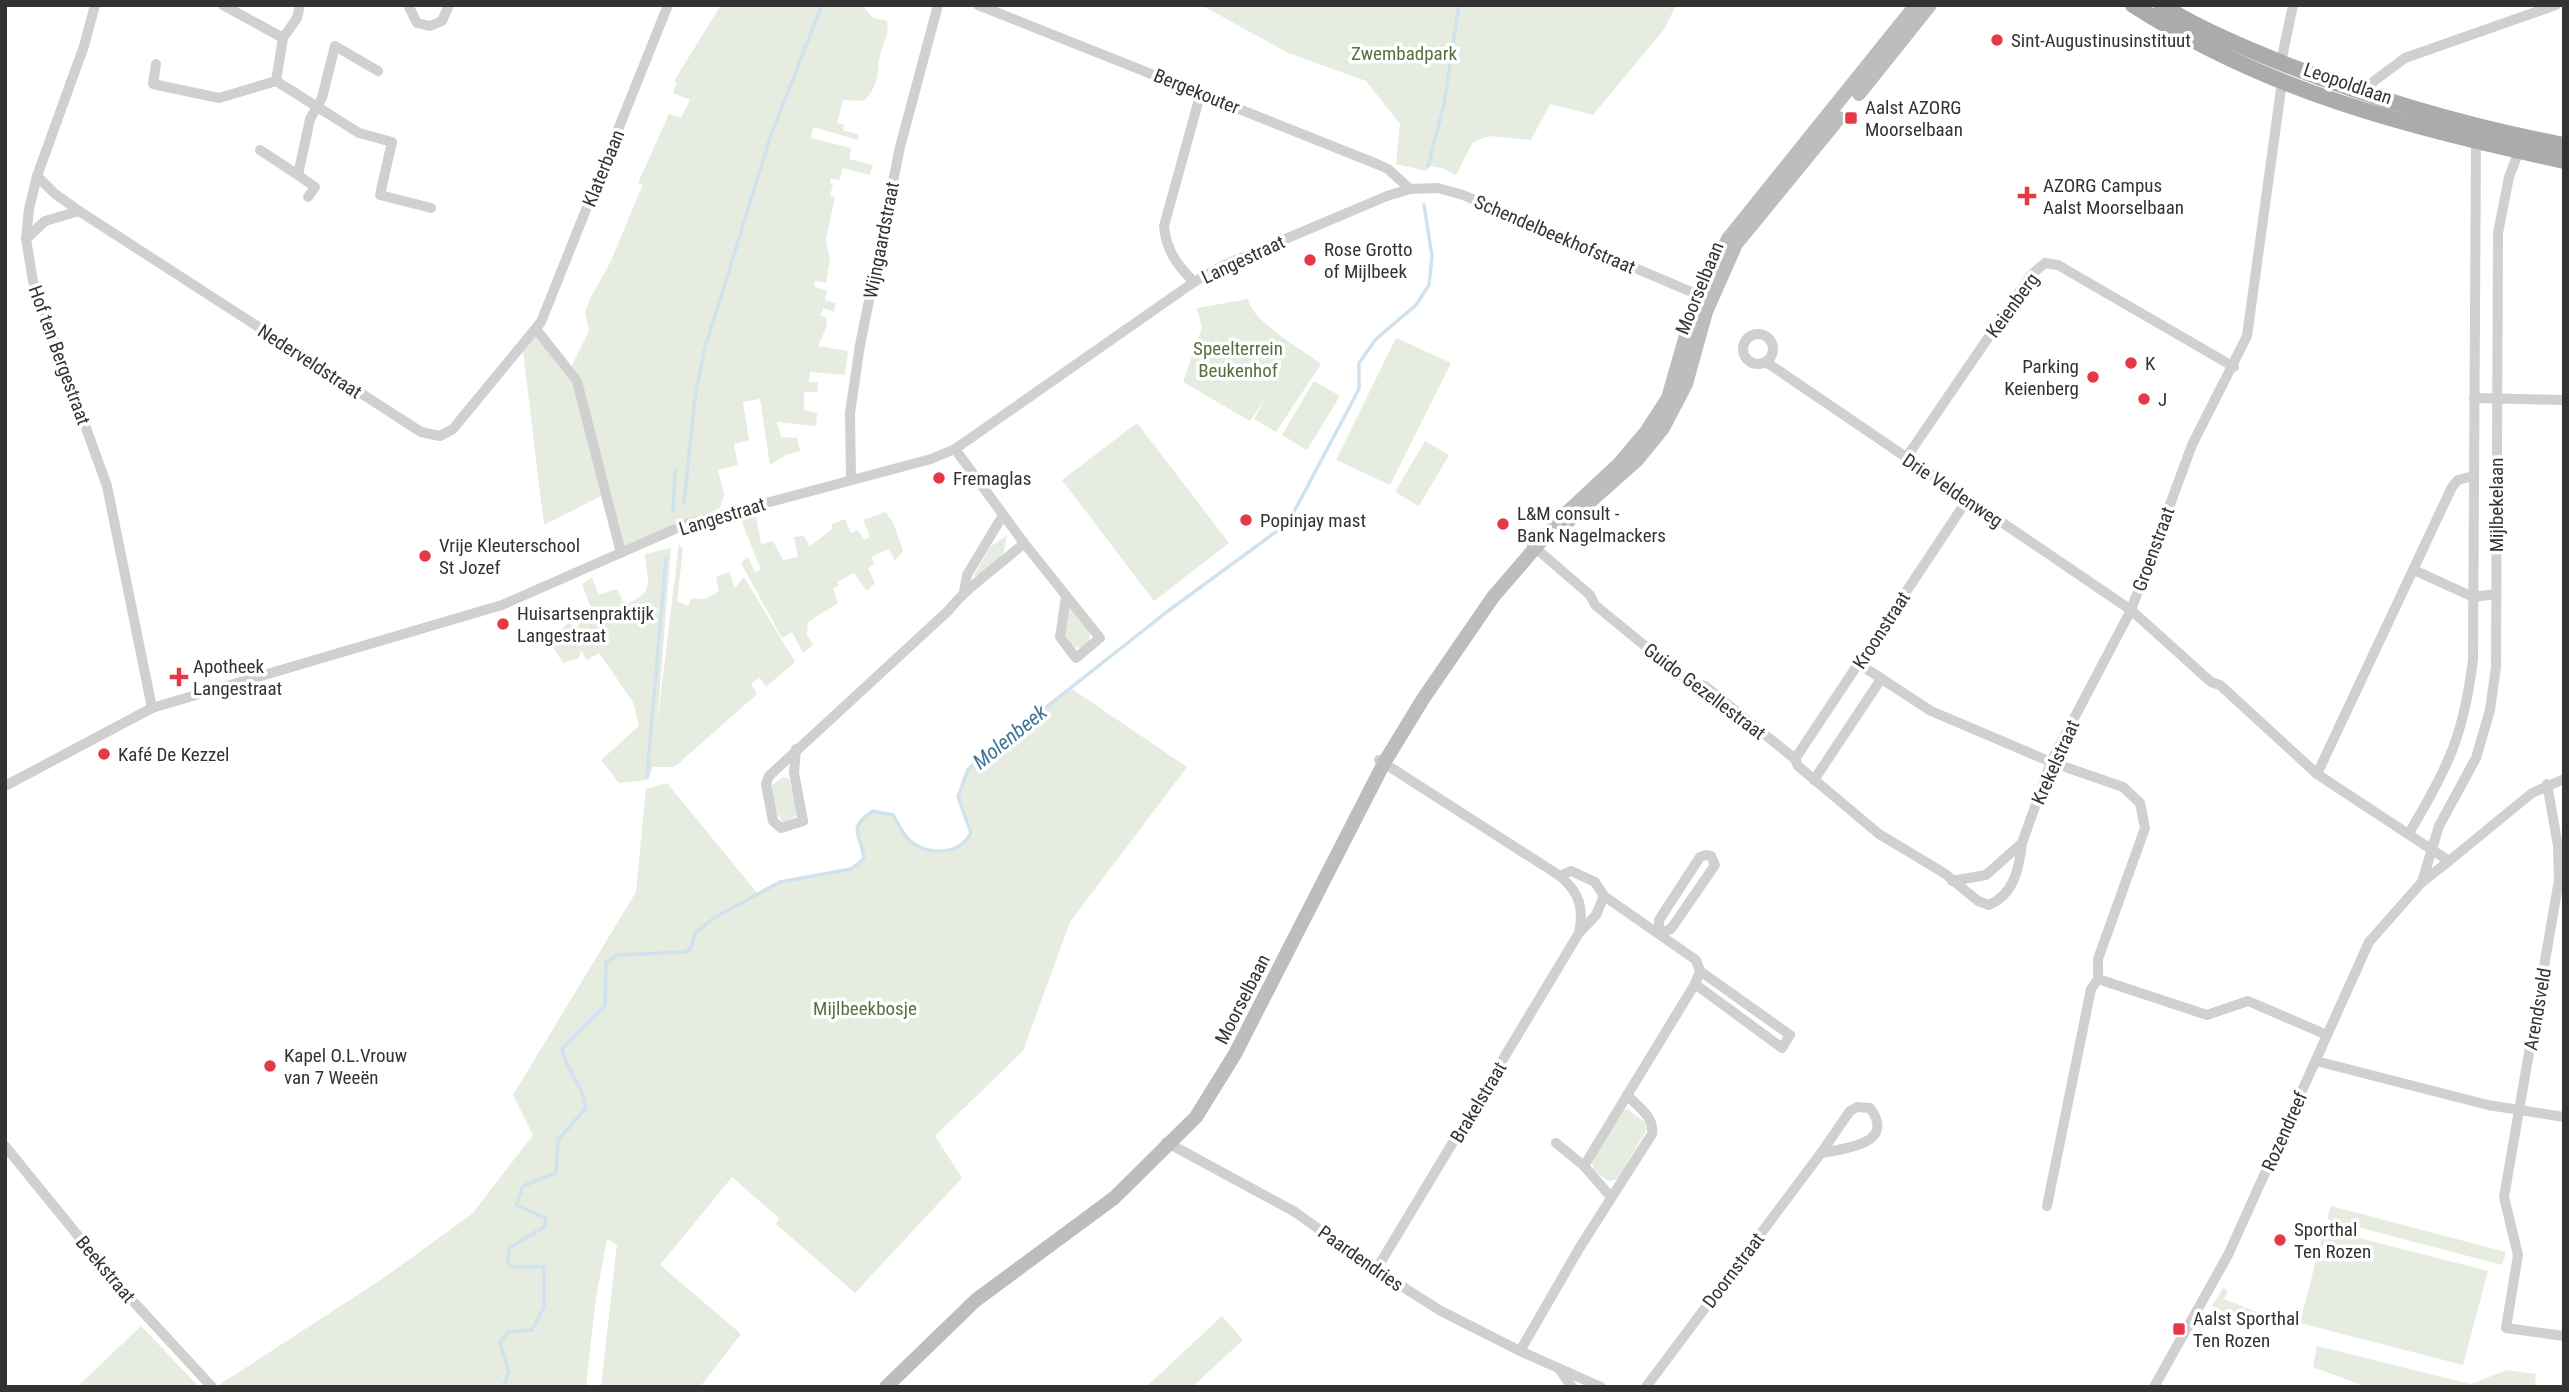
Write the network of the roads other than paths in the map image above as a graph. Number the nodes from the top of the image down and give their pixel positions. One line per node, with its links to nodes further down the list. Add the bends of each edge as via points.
1 (95, 5): 30 (street, Hof ten Bergestraat)
2 (223, 5): 15 (street)
3 (300, 5): 15 (street)
4 (408, 5): 5 (street, via 417,23 430,26 442,21)
5 (449, 5)
6 (668, 5): 38 (street, Klaterbaan)
7 (938, 5): 48 (street, Wijngaardstraat, via 900,147 860,345 850,413)
8 (978, 5): 22 (street, Bergekouter)
9 (1916, 5): 37 (main road, Moorselbaan, via 1728,239)
10 (1930, 5): 37 (main road, Moorselbaan, via 1737,244)
11 (2133, 5): 20 (main road, Leopoldlaan, via 2197,45)
12 (2161, 5): 16 (main road, Leopoldlaan, via 2239,48)
13 (2293, 5): 16 (street)
14 (2556, 5): 21 (street, via 2404,58)
15 (283, 38): 19 (street)
16 (2281, 62): 21 (main road, Leopoldlaan)
17 (156, 64): 19 (street, via 153,84 219,98)
18 (379, 71): 23 (street, via 335,46)
19 (276, 81): 23 (street)
20 (2282, 82): 24 (main road, Leopoldlaan, via 2377,116); 41 (street, Groenstraat, via 2247,336)
21 (2367, 91): 25 (main road, Leopoldlaan, via 2425,114)
22 (1201, 92): 31 (street, Bergekouter, via 1388,170); 36 (street, via 1164,226 1165,243)
23 (319, 106): 29 (street, via 310,119); 33 (street, via 359,133 392,142 380,195)
24 (2476, 142): 27 (main road, Leopoldlaan); 43 (street, Mijlbekelaan)
25 (2564, 145)
26 (260, 150): 29 (street)
27 (2519, 151): 28 (main road, Leopoldlaan); 42 (street, Mijlbekelaan, via 2498,233)
28 (2564, 161)
29 (298, 174): 32 (street, via 315,187)
30 (37, 176): 34 (street, Nederveldstraat); 35 (street, Hof ten Bergestraat)
31 (1410, 189): 36 (street, Langestraat, via 1224,265); 37 (street, Schendelbeekhofstraat, via 1438,188 1463,195)
32 (308, 198)
33 (431, 208)
34 (79, 211): 35 (street, via 45,221); 39 (street, Nederveldstraat, via 421,432 440,436 453,429)
35 (26, 239): 62 (street, Hof ten Bergestraat, via 37,292 107,486)
36 (1194, 282): 45 (street, Langestraat)
37 (1705, 297): 52 (main road, Moorselbaan, via 1659,413 1629,453)
38 (536, 329): 39 (street, Klaterbaan); 53 (street, via 577,381)
39 (522, 343)
40 (1771, 361): 46 (street, Drie Veldenweg)
41 (2234, 367): 46 (street, Keienberg, via 2058,265 2045,263 2031,275); 59 (street, Groenstraat, via 2192,445)
42 (2497, 397): 43 (street); 44 (street); 56 (street, Mijlbekelaan)
43 (2474, 398): 47 (street, Mijlbekelaan)
44 (2564, 400)
45 (955, 449): 48 (street, Langestraat); 50 (street)
46 (1906, 458): 49 (street, Drie Veldenweg)
47 (2473, 476): 54 (street, via 2452,487); 58 (street, Mijlbekelaan)
48 (852, 480): 53 (street, Langestraat, via 684,525)
49 (1967, 500): 59 (street, Drie Veldenweg); 60 (street, Kroonstraat)
50 (1003, 515): 51 (street); 55 (street, via 967,575)
51 (1024, 543): 55 (street, via 982,582); 57 (street)
52 (1533, 546): 64 (street, Guido Gezellestraat, via 1590,595 1595,605 1688,681 1705,686); 65 (main road, Moorselbaan, via 1466,633)
53 (621, 553): 62 (street, Langestraat, via 502,605)
54 (2414, 569): 58 (street); 67 (street)
55 (964, 592): 63 (street)
56 (2496, 594): 58 (street); 74 (street, Mijlbekelaan, via 2496,667 2490,710 2476,758)
57 (1066, 597): 57 (street, via 1100,638 1076,659 1060,637)
58 (2473, 597): 72 (street, Mijlbekelaan, via 2467,711 2452,758)
59 (2131, 610): 66 (street, Krekelstraat); 67 (street, Groenstraat)
60 (1859, 664): 61 (street); 64 (street, Kroonstraat)
61 (1881, 679): 66 (street, via 1931,711); 69 (street, Kroonstraat)
62 (152, 708): 71 (street, Langestraat)
63 (796, 749): 63 (street, via 766,784 774,821 781,828 803,821 794,773)
64 (1795, 759): 69 (street, Guido Gezellestraat)
65 (1381, 762): 76 (street); 92 (main road, Moorselbaan, via 1217,1087 1196,1117)
66 (2051, 762): 73 (street, Krekelstraat); 84 (street, via 2123,787 2140,803 2146,828 2098,959)
67 (2317, 774): 72 (street, Groenstraat)
68 (2564, 779): 70 (street)
69 (1814, 780): 77 (street, Guido Gezellestraat, via 1879,834)
70 (2547, 784): 75 (street); 80 (street, Arendsveld, via 2560,863)
71 (5, 786)
72 (2409, 833): 74 (street, Groenstraat)
73 (2022, 844): 77 (street, Krekelstraat, via 1986,875); 77 (street, Guido Gezellestraat, via 2012,887 1996,902 1978,901)
74 (2431, 848): 75 (street, Groenstraat); 78 (street, Rozendreef)
75 (2449, 861): 78 (street, Rozendreef)
76 (1560, 876): 79 (street, via 1582,874 1595,882); 81 (street, via 1581,903)
77 (1952, 881)
78 (2422, 882): 86 (street, Rozendreef, via 2369,942)
79 (1604, 896): 81 (street, Brakelstraat); 82 (street)
80 (2559, 916): 89 (street, Arendsveld)
81 (1579, 933): 98 (street, Brakelstraat)
82 (1659, 933): 82 (street, via 1671,929 1715,865 1711,856 1700,857 1659,920); 83 (street, via 1696,960)
83 (1700, 971): 85 (street); 85 (street, via 1790,1035 1782,1048)
84 (2098, 979): 86 (street, via 2207,1015 2248,1001); 97 (street, via 2091,989)
85 (1695, 984): 88 (street)
86 (2327, 1035): 87 (street, Rozendreef)
87 (2316, 1060): 89 (street); 107 (street, Rozendreef, via 2228,1255)
88 (1627, 1096): 95 (street); 96 (street, via 1653,1125 1652,1134)
89 (2521, 1110): 90 (street); 99 (street, Arendsveld, via 2504,1197 2518,1255 2506,1328)
90 (2564, 1117)
91 (1556, 1143): 95 (street)
92 (1168, 1144): 98 (street, Paardendries, via 1295,1212); 103 (main road, Moorselbaan, via 1096,1213 976,1300)
93 (5, 1146): 102 (street, Beekstraat, via 119,1286)
94 (1821, 1153): 94 (street, Doornstraat, via 1850,1111 1870,1108 1877,1124 1870,1139); 106 (street, Doornstraat)
95 (1584, 1166): 96 (street)
96 (1611, 1197): 100 (street)
97 (2047, 1206)
98 (1376, 1270): 100 (street, Paardendries, via 1441,1311)
99 (2564, 1336)
100 (1520, 1351): 101 (street, Paardendries)
101 (1559, 1370): 104 (street, Paardendries); 105 (street, Paardendries)
102 (212, 1387)
103 (886, 1387)
104 (1572, 1387)
105 (1601, 1387)
106 (1646, 1387)
107 (2154, 1387)

